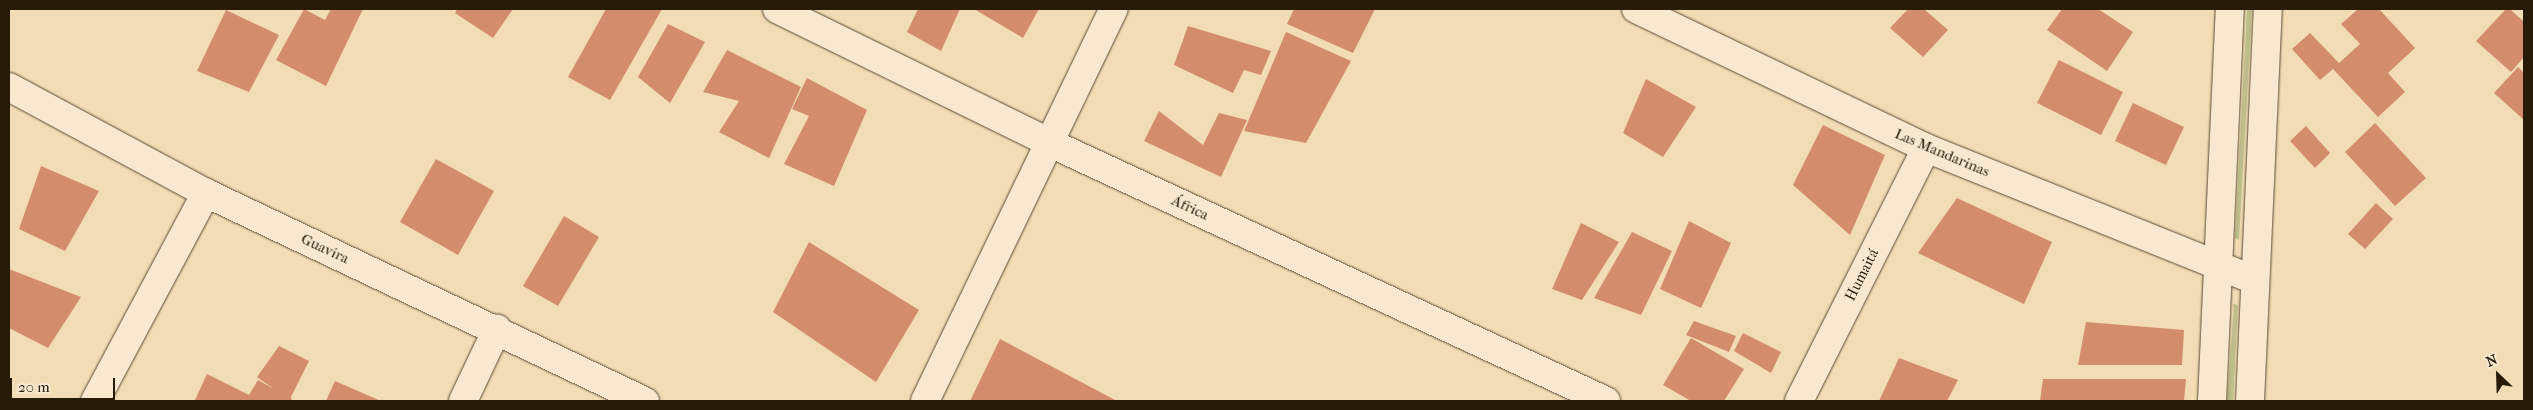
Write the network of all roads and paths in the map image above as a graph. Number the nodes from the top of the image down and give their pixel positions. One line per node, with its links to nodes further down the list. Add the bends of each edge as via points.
1 (778, 9): 7 (street, África)
2 (1114, 9): 7 (street)
3 (1636, 9): 8 (street, Las Mandarinas)
4 (2230, 9): 10 (street)
5 (2268, 9): 11 (street)
6 (9, 86): 9 (street, Guavira)
7 (1050, 143): 16 (street); 17 (street, África)
8 (1926, 148): 10 (street, Las Mandarinas); 18 (street, Humaitá)
9 (206, 193): 12 (street, Guavira); 13 (street)
10 (2218, 264): 11 (street, Las Mandarinas); 19 (street)
11 (2256, 280): 20 (street)
12 (496, 329): 14 (street); 15 (street, Guavira)
13 (95, 401)
14 (463, 401)
15 (645, 401)
16 (925, 401)
17 (1606, 401)
18 (1799, 401)
19 (2212, 401)
20 (2250, 401)

